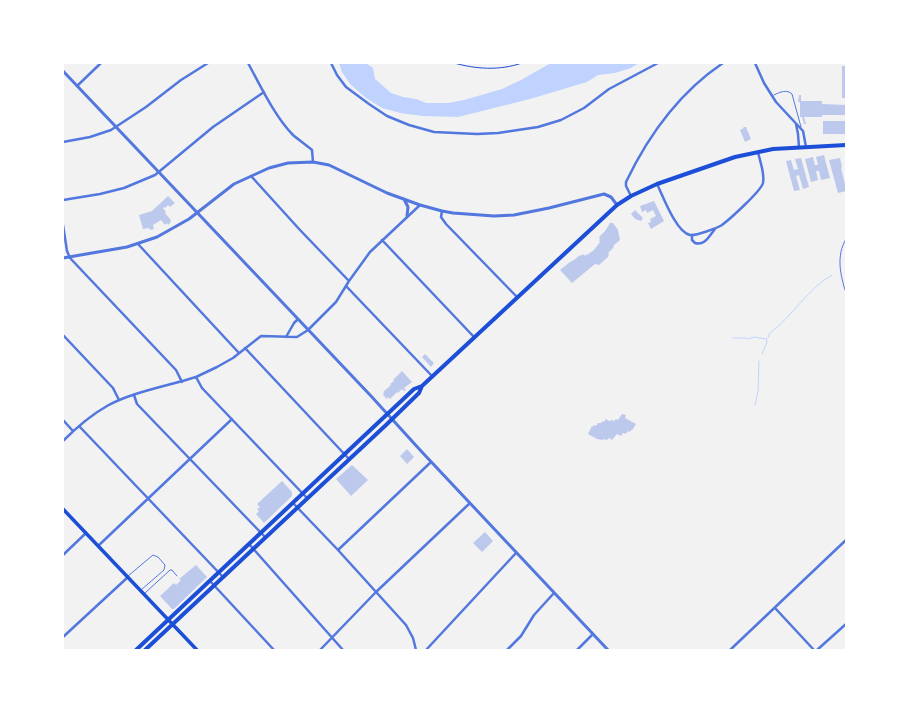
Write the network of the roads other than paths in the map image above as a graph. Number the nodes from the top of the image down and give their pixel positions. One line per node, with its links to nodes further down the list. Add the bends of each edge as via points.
1 (101, 63): 9 (street)
2 (208, 63): 13 (street)
3 (248, 63): 10 (street)
4 (331, 63): 5 (street, via 346,87 388,116 434,132 477,134 538,127 561,120 584,108 609,89)
5 (658, 63)
6 (723, 63): 24 (street, via 678,104 649,138 626,182)
7 (755, 63): 11 (street)
8 (63, 71): 9 (street)
9 (77, 86): 13 (street)
10 (264, 92): 20 (street, via 293,134 312,150); 21 (street, via 213,127)
11 (772, 96): 12 (street); 14 (lane, via 785,91 792,94)
12 (795, 123): 14 (street); 17 (street)
13 (116, 128): 15 (street, via 90,137); 21 (street)
14 (801, 128): 18 (street, via 805,135)
15 (63, 142)
16 (846, 145): 18 (main road)
17 (799, 147): 18 (main road); 19 (main road)
18 (806, 147)
19 (758, 152): 23 (main road, via 722,161); 33 (street, via 763,184)
20 (313, 162): 22 (street, via 277,165); 25 (street, via 329,165 377,189)
21 (158, 173): 26 (street, via 124,188); 30 (street)
22 (251, 176): 30 (street, via 230,186); 40 (street)
23 (657, 184): 24 (main road); 34 (street, via 673,219)
24 (631, 196): 28 (main road)
25 (404, 199): 27 (street); 31 (street, via 408,207)
26 (63, 200)
27 (420, 205): 29 (street); 31 (street)
28 (617, 205): 29 (street, via 611,197 604,194 514,215 494,216); 43 (main road)
29 (442, 211): 43 (street, via 441,217 446,224)
30 (197, 213): 37 (street, via 171,230); 44 (street)
31 (407, 216): 36 (street)
32 (63, 225): 39 (street)
33 (715, 229): 34 (street); 34 (street, via 703,243 695,243)
34 (692, 235)
35 (846, 238): 42 (lane, via 839,263)
36 (382, 240): 40 (street); 48 (street)
37 (138, 244): 39 (street); 50 (street)
38 (63, 258): 39 (street)
39 (70, 258): 53 (street, via 176,370)
40 (349, 281): 41 (street)
41 (346, 286): 45 (street, via 336,302); 52 (street)
42 (846, 293)
43 (517, 297): 48 (main road)
44 (298, 319): 45 (street); 47 (street)
45 (308, 330): 47 (street, via 298,337); 57 (street)
46 (63, 335): 56 (street, via 113,388)
47 (286, 337): 49 (street, via 262,336)
48 (474, 337): 52 (main road)
49 (245, 348): 50 (street); 64 (street)
50 (240, 353): 51 (street)
51 (196, 377): 53 (street); 58 (street, via 202,388)
52 (432, 377): 54 (main road)
53 (182, 382): 55 (street)
54 (422, 386): 57 (main road, via 414,389); 59 (main road, via 419,393)
55 (134, 395): 56 (street); 65 (street, via 137,404)
56 (119, 400): 61 (street, via 103,408)
57 (388, 414): 59 (street); 64 (main road)
58 (232, 419): 65 (street); 68 (street)
59 (392, 419): 66 (main road); 67 (street)
60 (63, 420): 62 (street)
61 (79, 426): 62 (street); 70 (street)
62 (73, 431): 63 (street)
63 (63, 441)
64 (345, 454): 66 (street); 68 (main road)
65 (189, 459): 70 (street); 76 (street)
66 (349, 459): 69 (main road)
67 (431, 462): 72 (street); 82 (street)
68 (303, 494): 69 (street); 71 (main road)
69 (307, 498): 73 (main road)
70 (148, 499): 80 (street); 85 (street)
71 (293, 503): 73 (street); 76 (main road)
72 (470, 503): 83 (street); 92 (street)
73 (297, 507): 77 (main road); 82 (street)
74 (63, 509): 75 (main road)
75 (86, 533): 80 (main road); 84 (street)
76 (261, 533): 77 (street); 79 (main road)
77 (265, 537): 81 (main road)
78 (846, 540): 95 (street)
79 (250, 544): 81 (street); 85 (main road)
80 (98, 546): 87 (main road)
81 (253, 548): 88 (main road); 101 (street)
82 (338, 550): 92 (street)
83 (516, 553): 93 (street); 109 (street)
84 (63, 555)
85 (219, 573): 88 (street); 89 (main road)
86 (177, 576): 94 (lane, via 170,570)
87 (128, 577): 91 (main road); 91 (lane, via 153,555 158,557 165,565 164,570); 100 (street)
88 (223, 577): 90 (main road)
89 (210, 581): 90 (street); 96 (main road)
90 (214, 586): 97 (main road); 105 (street)
91 (141, 590): 94 (main road)
92 (376, 592): 101 (street); 108 (street, via 409,629)
93 (554, 593): 99 (street); 110 (street)
94 (144, 594): 96 (main road)
95 (775, 608): 113 (street); 114 (street)
96 (169, 619): 97 (main road); 102 (main road)
97 (174, 624): 103 (main road); 104 (main road)
98 (846, 624): 114 (street)
99 (593, 634): 111 (street); 112 (street)
100 (63, 637)
101 (332, 638): 106 (street); 107 (street)
102 (136, 650)
103 (145, 650)
104 (197, 650)
105 (274, 650)
106 (320, 650)
107 (343, 650)
108 (416, 650)
109 (426, 650)
110 (507, 650)
111 (577, 650)
112 (608, 650)
113 (730, 650)
114 (816, 650)

